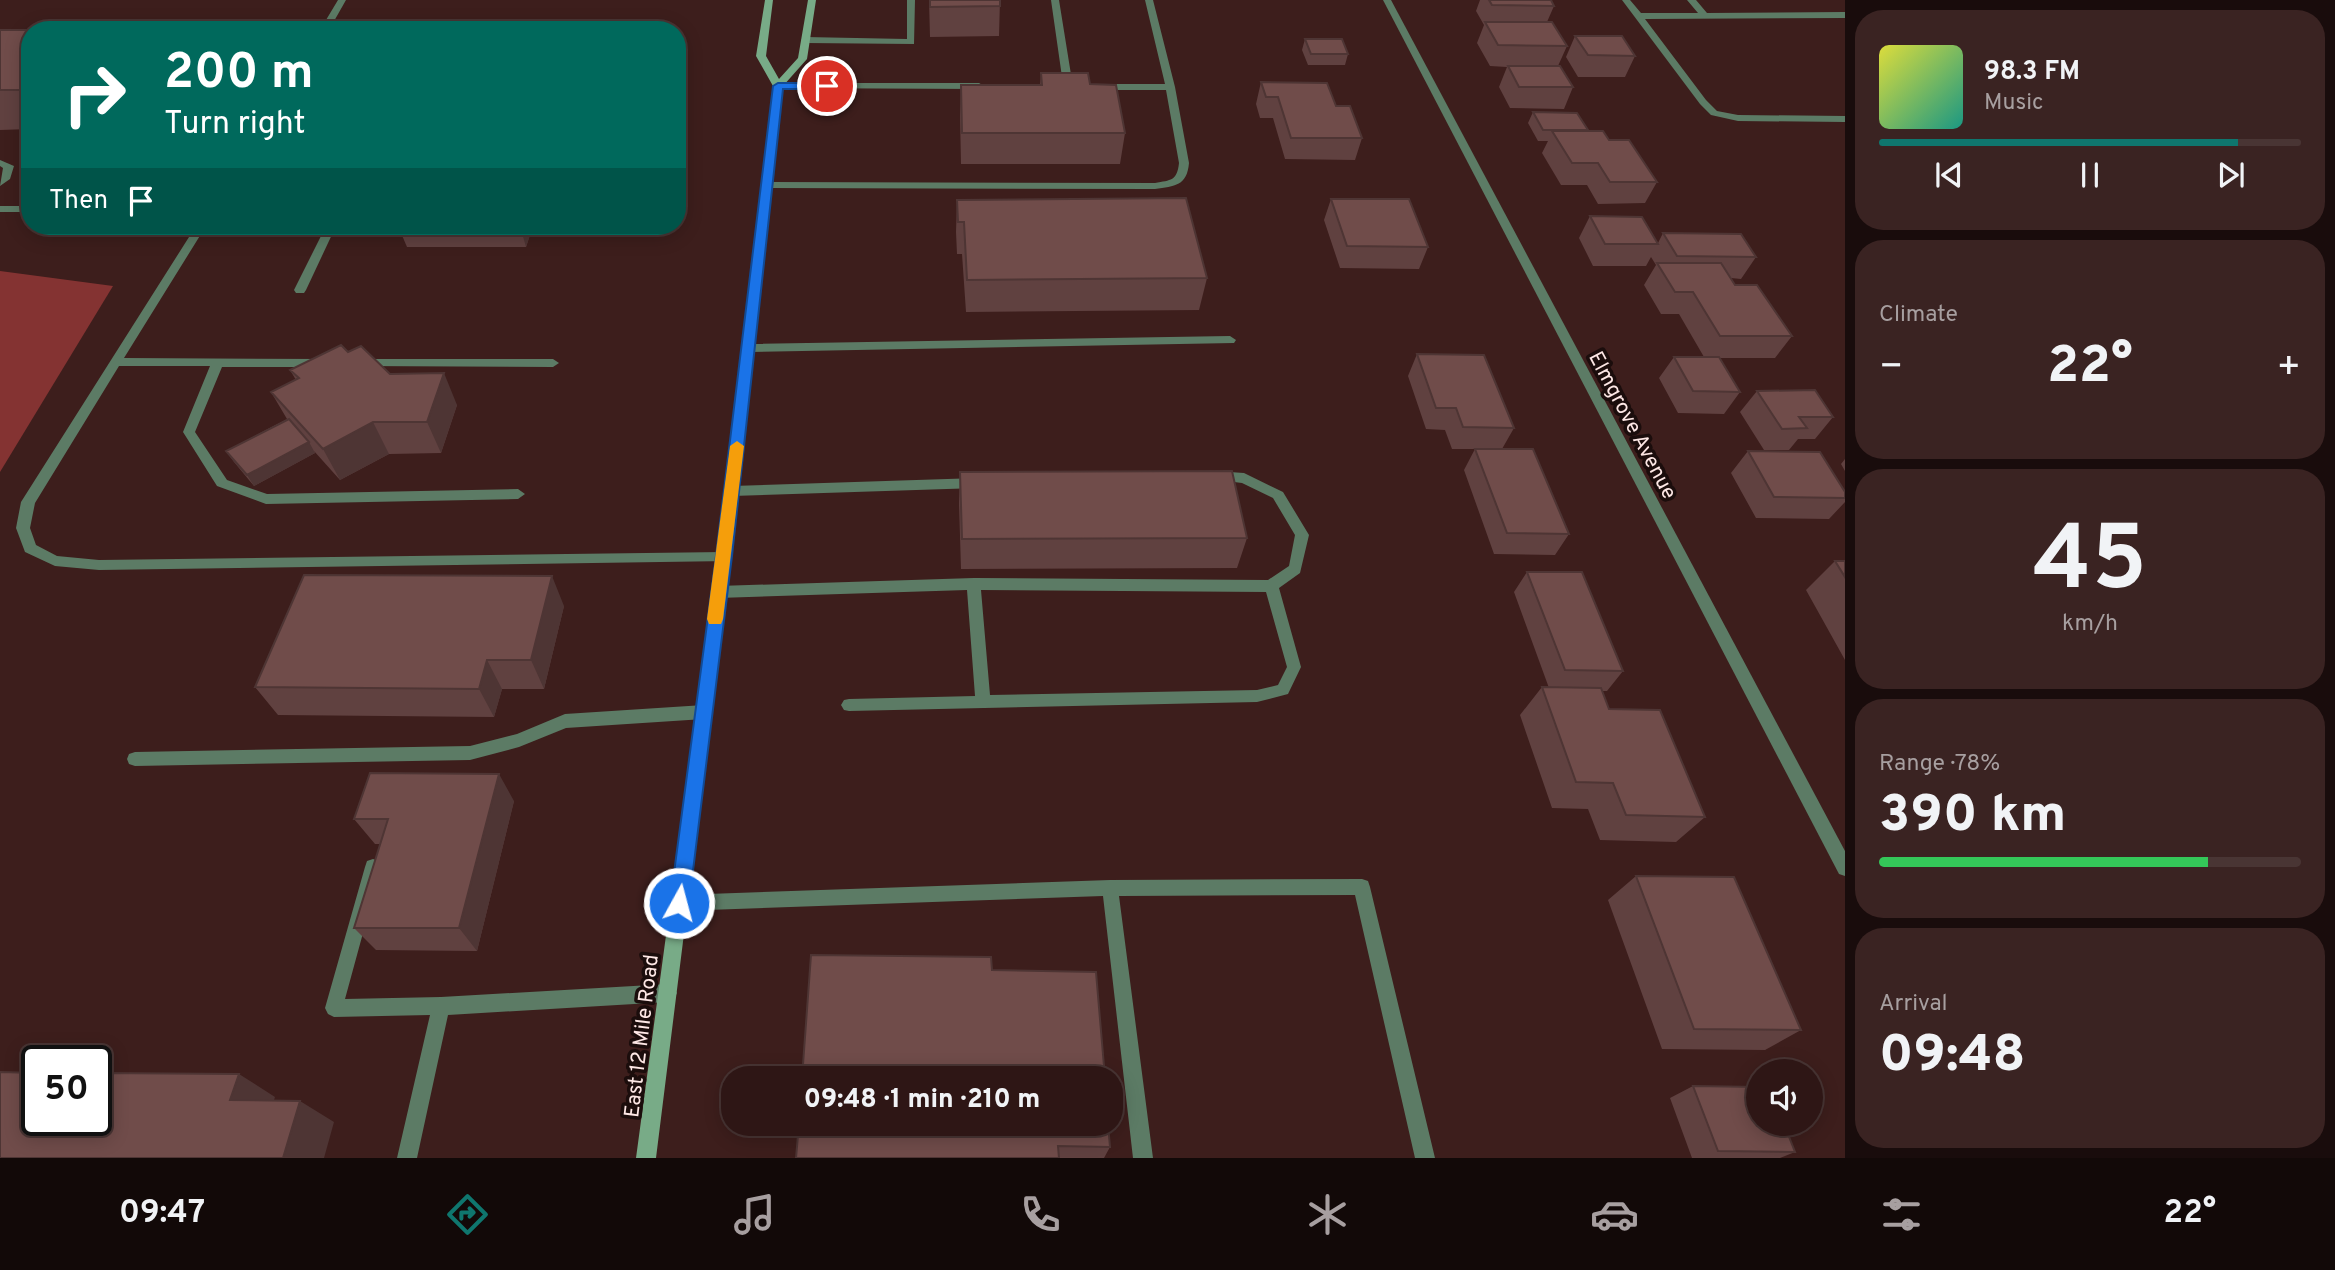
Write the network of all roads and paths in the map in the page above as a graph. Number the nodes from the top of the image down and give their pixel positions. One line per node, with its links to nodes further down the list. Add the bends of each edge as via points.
1 (342, 0): 13 (street)
2 (769, 0): 15 (main road, via 761,56)
3 (812, 0): 14 (main road)
4 (911, 0): 14 (street, via 911,42)
5 (1055, 0): 18 (street)
6 (1149, 0): 19 (street)
7 (1387, 0): 47 (street, Elmgrove Avenue)
8 (1626, 0): 12 (street)
9 (1691, 0): 10 (street)
10 (1703, 15): 11 (street); 12 (street)
11 (1845, 15)
12 (1639, 16): 20 (street, via 1714,113 1738,118)
13 (329, 21)
14 (805, 40): 15 (main road, via 802,59)
15 (778, 86): 16 (street); 23 (main road, East 12 Mile Road)
16 (991, 86)
17 (1055, 87): 18 (street)
18 (1068, 87): 19 (street)
19 (1170, 87): 23 (street, via 1184,163 1183,174 1174,183)
20 (1845, 119)
21 (0, 163): 22 (street, via 9,166)
22 (0, 183)
23 (768, 185): 30 (main road, East 12 Mile Road)
24 (0, 209): 25 (street)
25 (21, 209)
26 (195, 235): 31 (street)
27 (327, 235): 28 (street)
28 (300, 290)
29 (1230, 340): 30 (street)
30 (749, 348): 36 (main road, East 12 Mile Road)
31 (116, 362): 32 (street); 38 (street, via 28,502 23,528 30,548 55,561 99,565)
32 (217, 363): 33 (street); 37 (street, via 189,432 222,483 266,499)
33 (553, 363)
34 (1198, 476): 40 (street, via 1244,478 1278,495 1302,535 1295,569)
35 (995, 483): 36 (street)
36 (732, 491): 38 (main road, East 12 Mile Road)
37 (518, 494)
38 (724, 556): 41 (main road, East 12 Mile Road)
39 (974, 584): 40 (street); 41 (street); 42 (street)
40 (1271, 586): 42 (street, via 1294,667 1283,690 1257,696)
41 (719, 592): 44 (main road, East 12 Mile Road)
42 (983, 702): 43 (street)
43 (849, 705)
44 (704, 712): 45 (street, via 565,721 470,753); 49 (main road, East 12 Mile Road)
45 (135, 759)
46 (373, 867): 51 (street, via 334,1008)
47 (1845, 868)
48 (1110, 888): 49 (street); 54 (street); 55 (street, via 1362,887)
49 (679, 903): 50 (main road, East 12 Mile Road)
50 (668, 993): 51 (street); 53 (main road, East 12 Mile Road)
51 (441, 1006): 52 (street)
52 (407, 1158)
53 (646, 1158)
54 (1143, 1158)
55 (1425, 1158)

